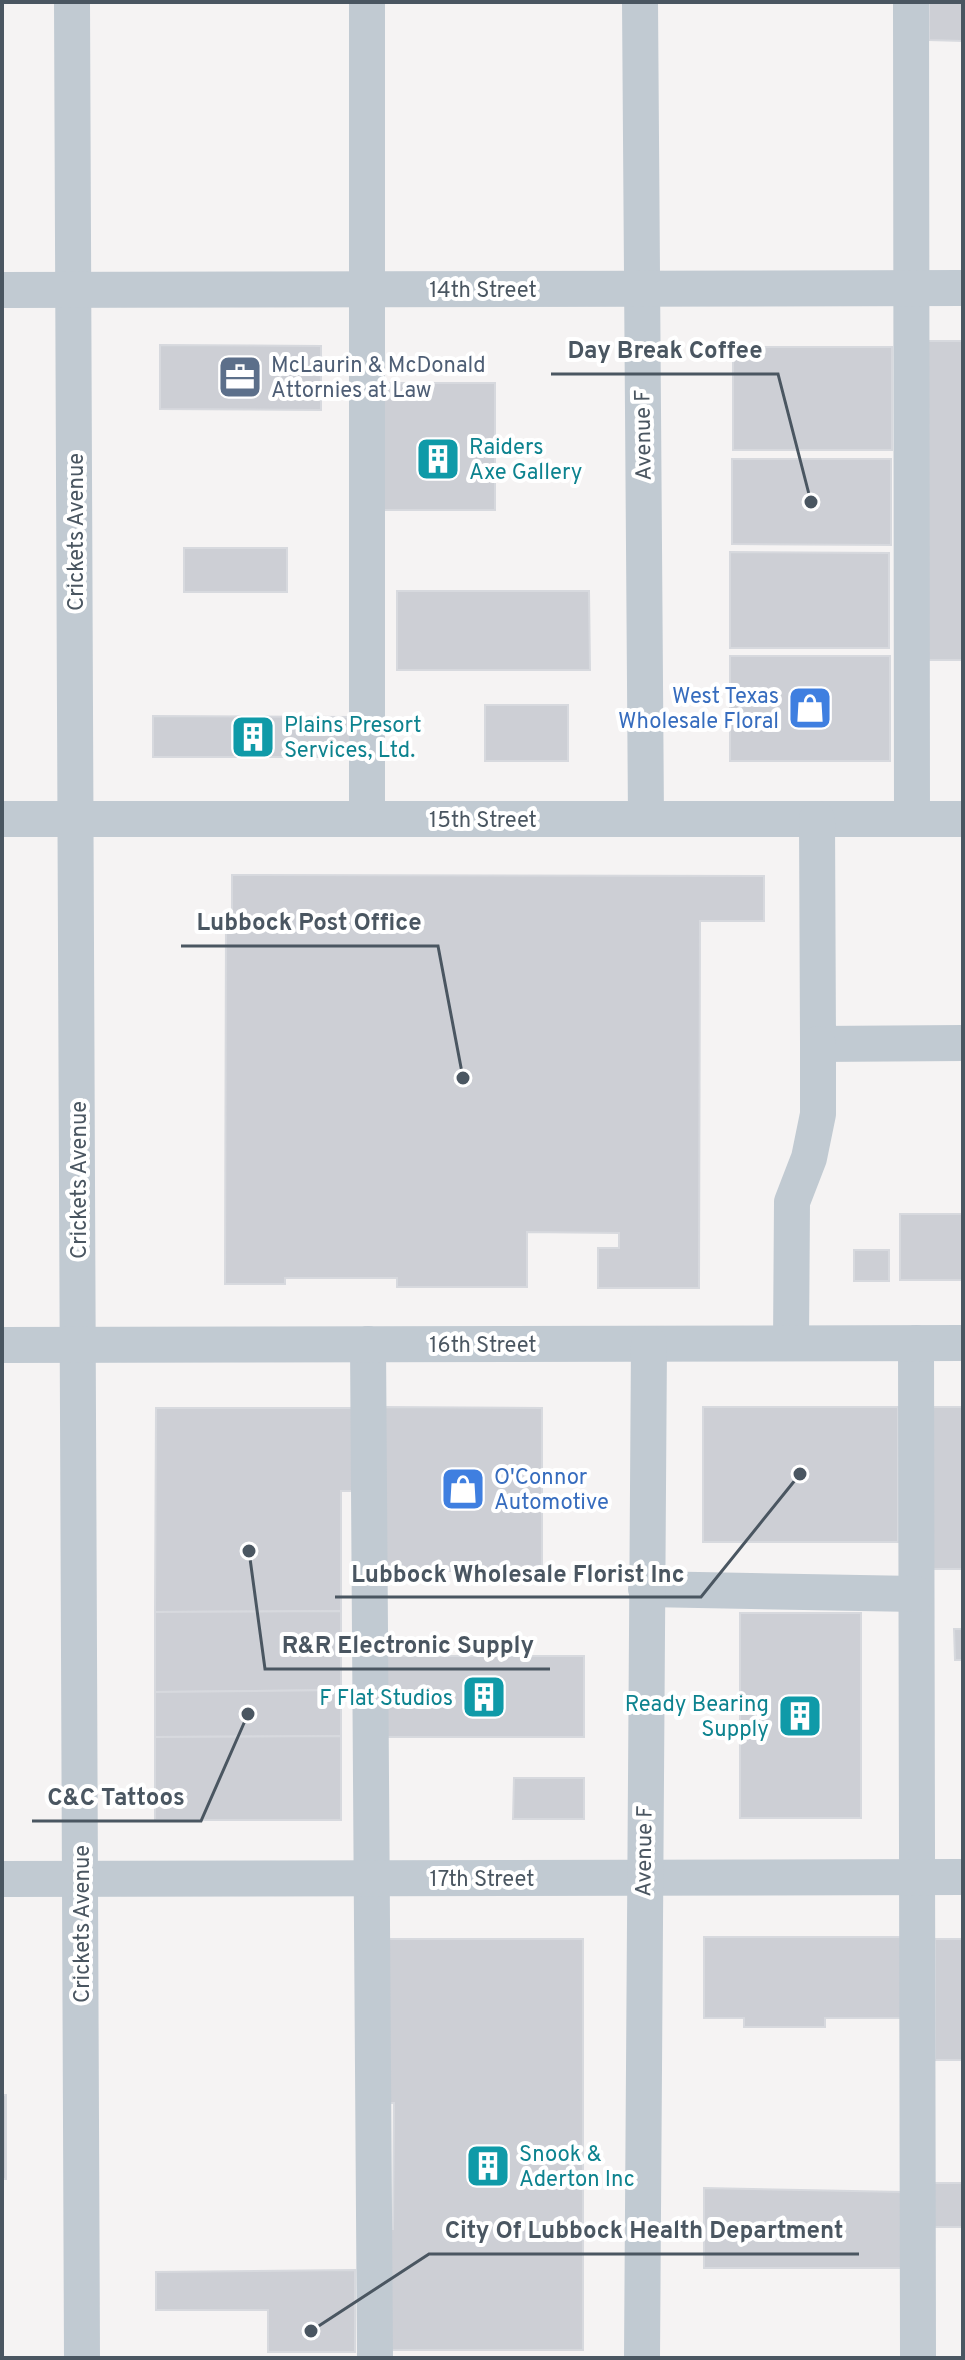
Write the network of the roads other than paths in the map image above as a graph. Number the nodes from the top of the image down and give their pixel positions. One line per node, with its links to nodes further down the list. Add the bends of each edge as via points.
1 (72, 2): 9 (street, Crickets Avenue)
2 (367, 2): 10 (street)
3 (640, 2): 7 (street, Avenue F)
4 (911, 2): 5 (street)
5 (912, 288): 6 (street, 14th Street); 7 (street, 14th Street); 16 (street)
6 (963, 288)
7 (641, 289): 10 (street, 14th Street); 14 (street, Avenue F)
8 (2, 290): 9 (street, 14th Street)
9 (74, 290): 10 (street, 14th Street); 12 (street, Crickets Avenue)
10 (369, 290): 13 (street)
11 (2, 819): 12 (street, 15th Street)
12 (76, 819): 13 (street, 15th Street); 26 (street, Crickets Avenue)
13 (367, 819): 14 (street, 15th Street)
14 (646, 819): 15 (street, 15th Street)
15 (817, 819): 16 (street, 15th Street); 19 (street)
16 (912, 819): 17 (street, 15th Street)
17 (963, 819)
18 (963, 1043): 19 (street)
19 (818, 1044): 20 (street, via 818,1114 792,1202)
20 (791, 1343): 21 (street, 16th Street); 24 (street, 16th Street)
21 (916, 1343): 22 (street, 16th Street); 28 (street)
22 (963, 1343)
23 (368, 1344): 24 (street, 16th Street); 26 (street, 16th Street); 31 (street)
24 (649, 1344): 27 (street, Avenue F)
25 (2, 1345): 26 (street, 16th Street)
26 (79, 1345): 34 (street, Crickets Avenue)
27 (646, 1589): 28 (street); 32 (street, Avenue F)
28 (916, 1594): 29 (street)
29 (916, 1877): 30 (street, 17th Street); 32 (street, 17th Street); 38 (street)
30 (963, 1877)
31 (373, 1878): 32 (street, 17th Street); 34 (street, 17th Street); 36 (street)
32 (643, 1878): 37 (street, Avenue F)
33 (2, 1879): 34 (street, 17th Street)
34 (82, 1879): 35 (street, Crickets Avenue)
35 (82, 2358)
36 (375, 2358)
37 (642, 2358)
38 (918, 2358)

